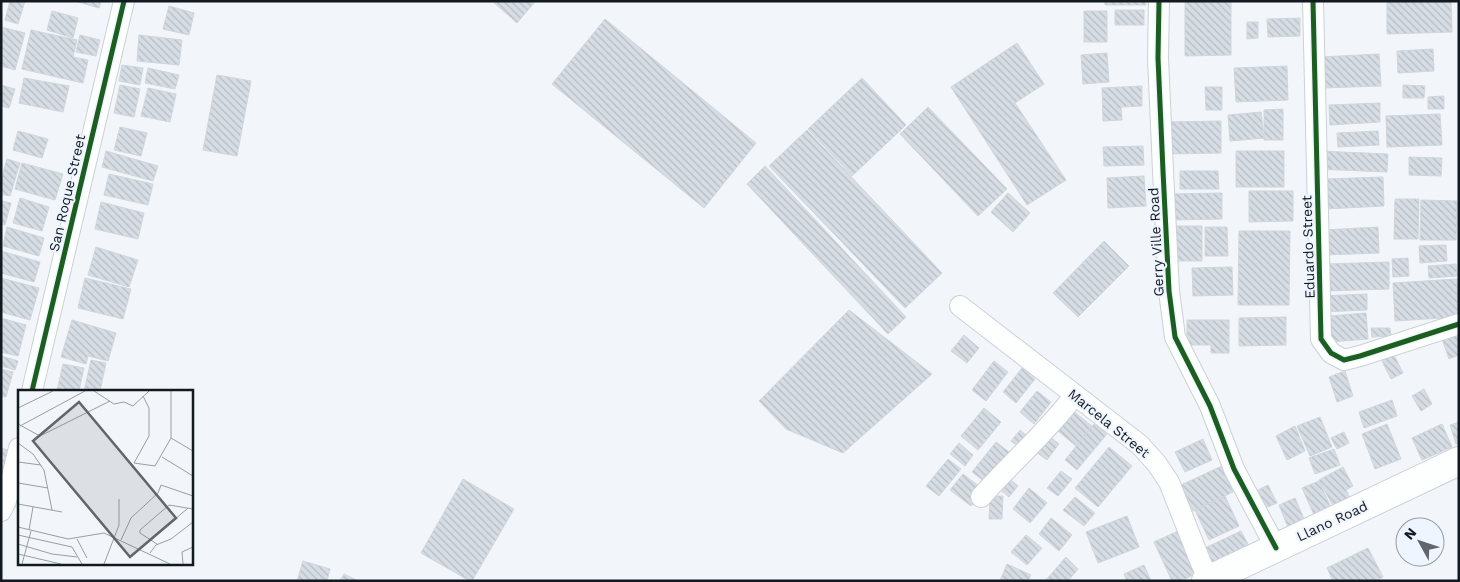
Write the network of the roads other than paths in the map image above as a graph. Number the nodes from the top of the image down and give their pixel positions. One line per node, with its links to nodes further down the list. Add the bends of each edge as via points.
1 (124, 1): 6 (street, San Roque Street)
2 (1159, 1): 12 (street, Gerry Ville Road, via 1158,58 1169,291 1175,337 1210,406 1234,468)
3 (1313, 1): 5 (street, Eduardo Street, via 1321,339 1331,353 1344,360)
4 (960, 306): 7 (street, Marcela Street)
5 (1459, 324)
6 (32, 390)
7 (1075, 395): 10 (street, via 1051,426); 13 (street, Marcela Street, via 1140,445 1157,464 1169,482)
8 (18, 452): 11 (street)
9 (1459, 461): 12 (main road, Llano Road)
10 (981, 497)
11 (1, 511)
12 (1276, 548): 13 (main road, Llano Road)
13 (1208, 580)

